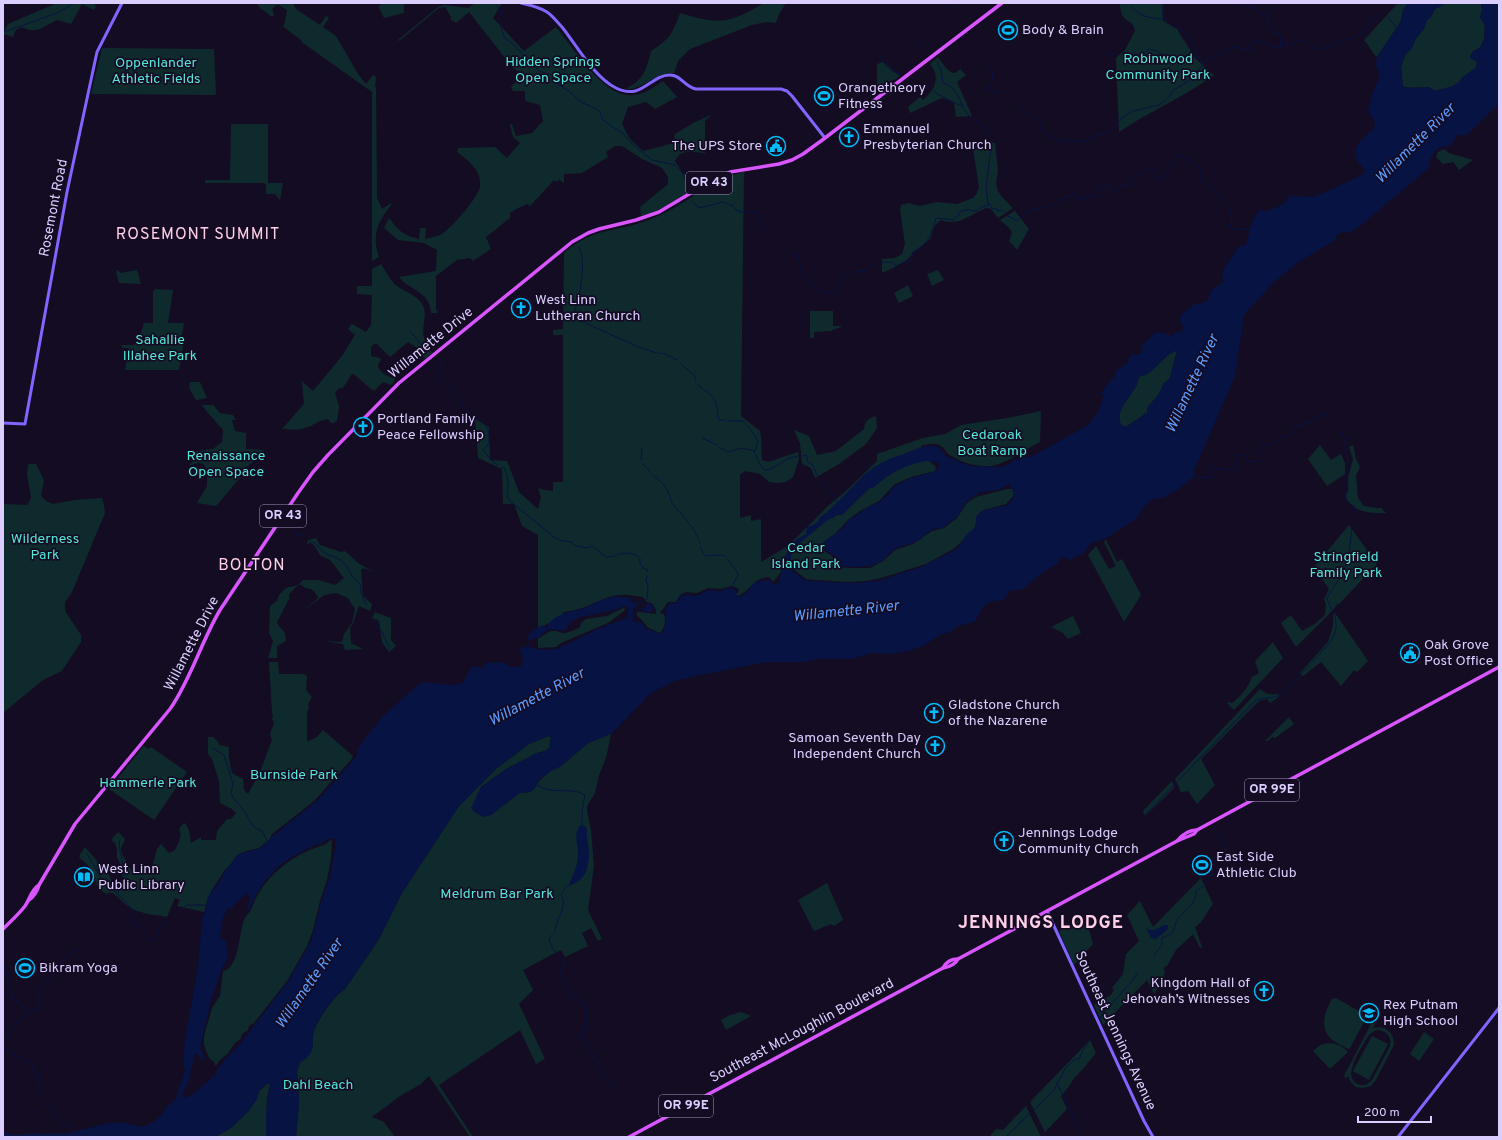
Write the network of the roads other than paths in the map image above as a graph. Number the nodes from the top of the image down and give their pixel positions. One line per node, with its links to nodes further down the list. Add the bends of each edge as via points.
1 (122, 3): 5 (main road, Rosemont Road, via 97,52 67,192 25,424)
2 (521, 3): 4 (main road, via 539,8 551,15 593,68 617,89 639,90 669,75 696,89 779,88 792,96)
3 (1002, 3): 4 (main road, Willamette Drive / OR 43)
4 (825, 138): 8 (main road, Willamette Drive / OR 43, via 792,160 730,172 659,212 602,228 575,240 392,389 328,455 306,482 217,615 173,706 73,826 24,908)
5 (3, 423)
6 (1499, 667): 7 (main road, Southeast McLoughlin Boulevard / OR 99E, via 1197,830 1194,834)
7 (1047, 911): 10 (main road, Southeast McLoughlin Boulevard / OR 99E); 11 (main road, Southeast Jennings Avenue)
8 (3, 929)
9 (1499, 1008): 12 (main road)
10 (628, 1137)
11 (1153, 1137)
12 (1398, 1137)

